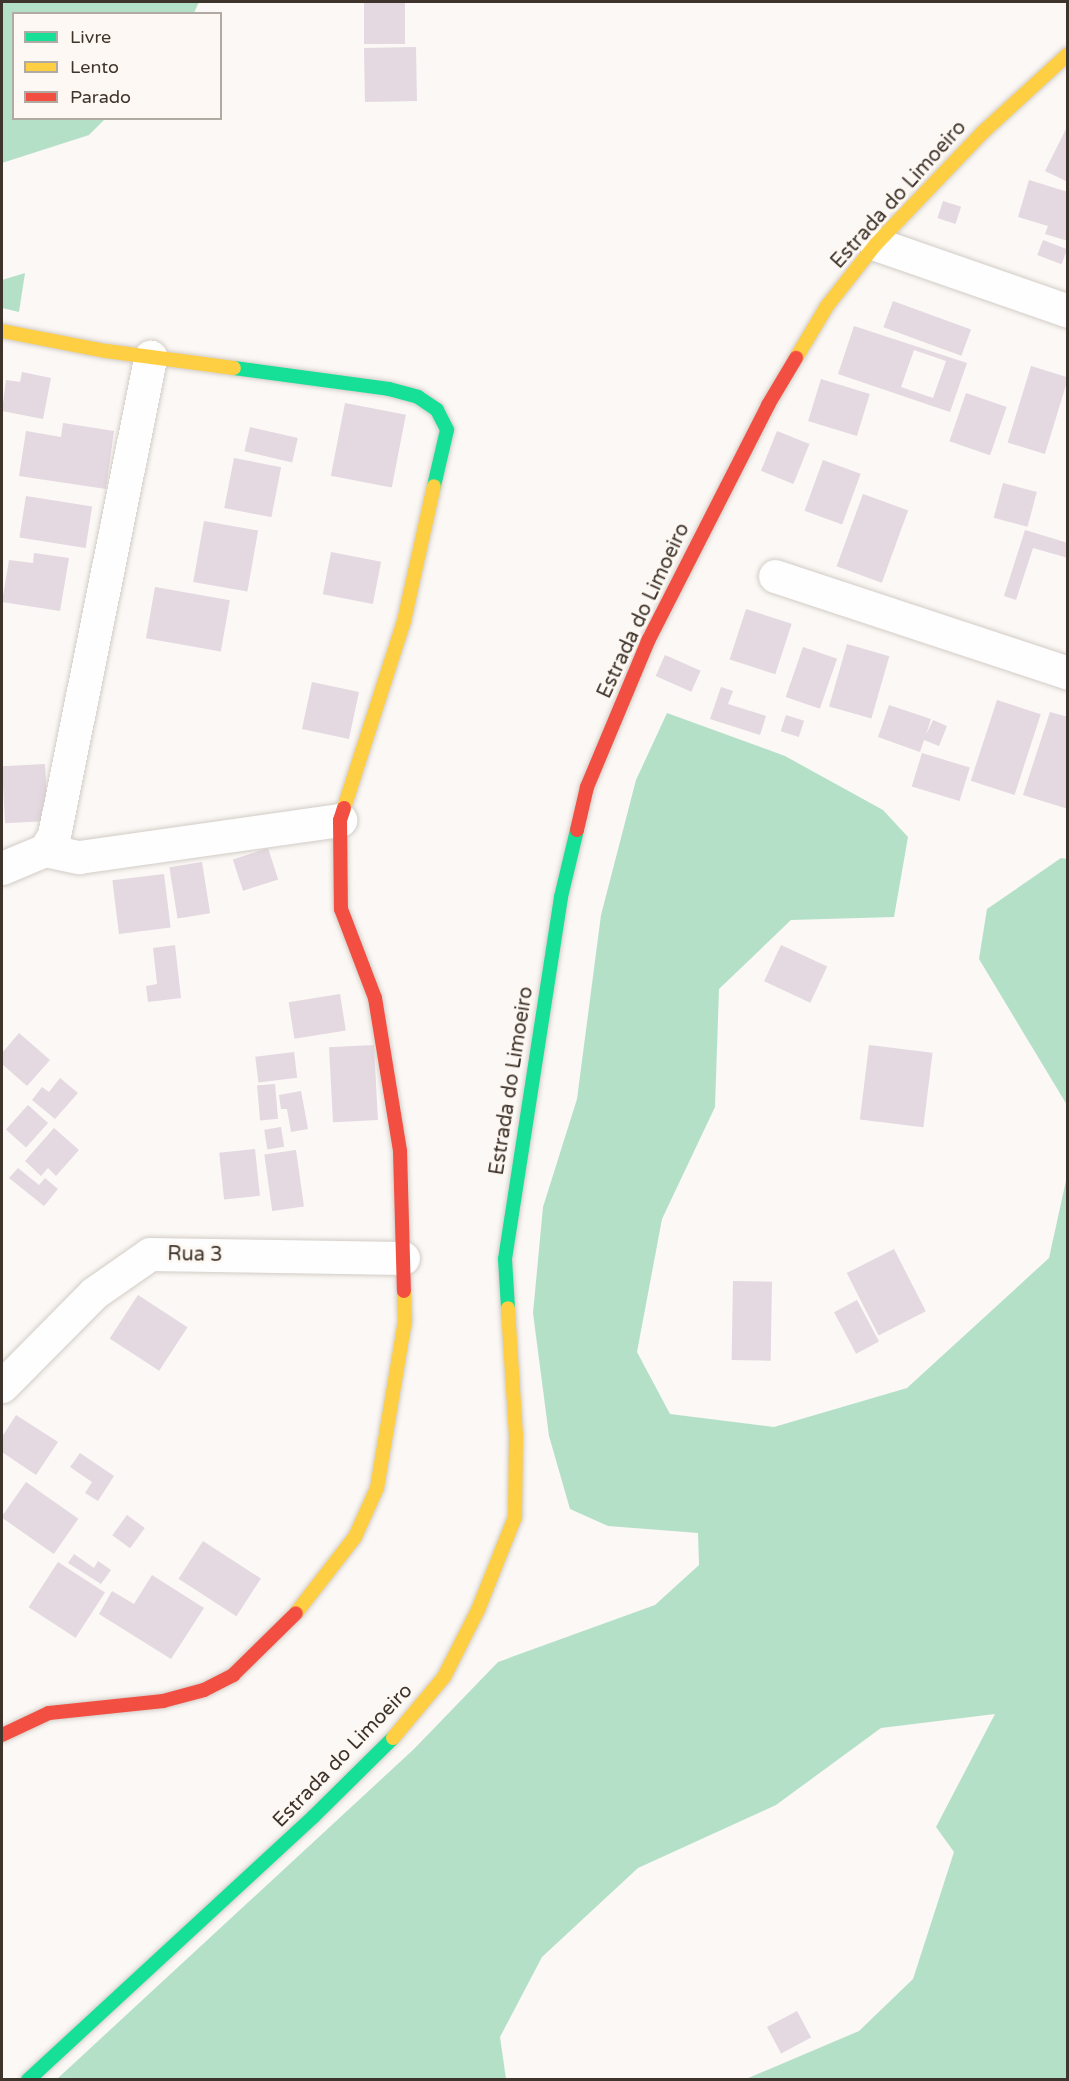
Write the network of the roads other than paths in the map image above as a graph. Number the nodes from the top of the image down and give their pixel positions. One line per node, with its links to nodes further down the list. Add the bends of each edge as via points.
1 (1068, 54): 2 (street, Estrada do Limoeiro, via 983,132)
2 (876, 244): 3 (street); 14 (street, Estrada do Limoeiro, via 827,306 768,405 648,641 587,787 561,897 505,1259 516,1436 515,1517 478,1610 444,1677 409,1722 313,1817)
3 (1068, 311)
4 (2, 331): 5 (street)
5 (150, 357): 8 (street, via 389,389 418,397 437,410 447,430 404,621); 9 (street, via 65,789 54,835)
6 (775, 576): 7 (street)
7 (1068, 673)
8 (340, 820): 9 (street, via 79,857); 11 (street, via 341,909 375,998 395,1117)
9 (45, 850): 10 (street)
10 (2, 868)
11 (403, 1258): 12 (street, Rua 3, via 150,1254 94,1293); 13 (street, via 405,1321 377,1488 355,1537 287,1625 233,1675 204,1690 163,1701 49,1713)
12 (2, 1386)
13 (2, 1735)
14 (28, 2079)

